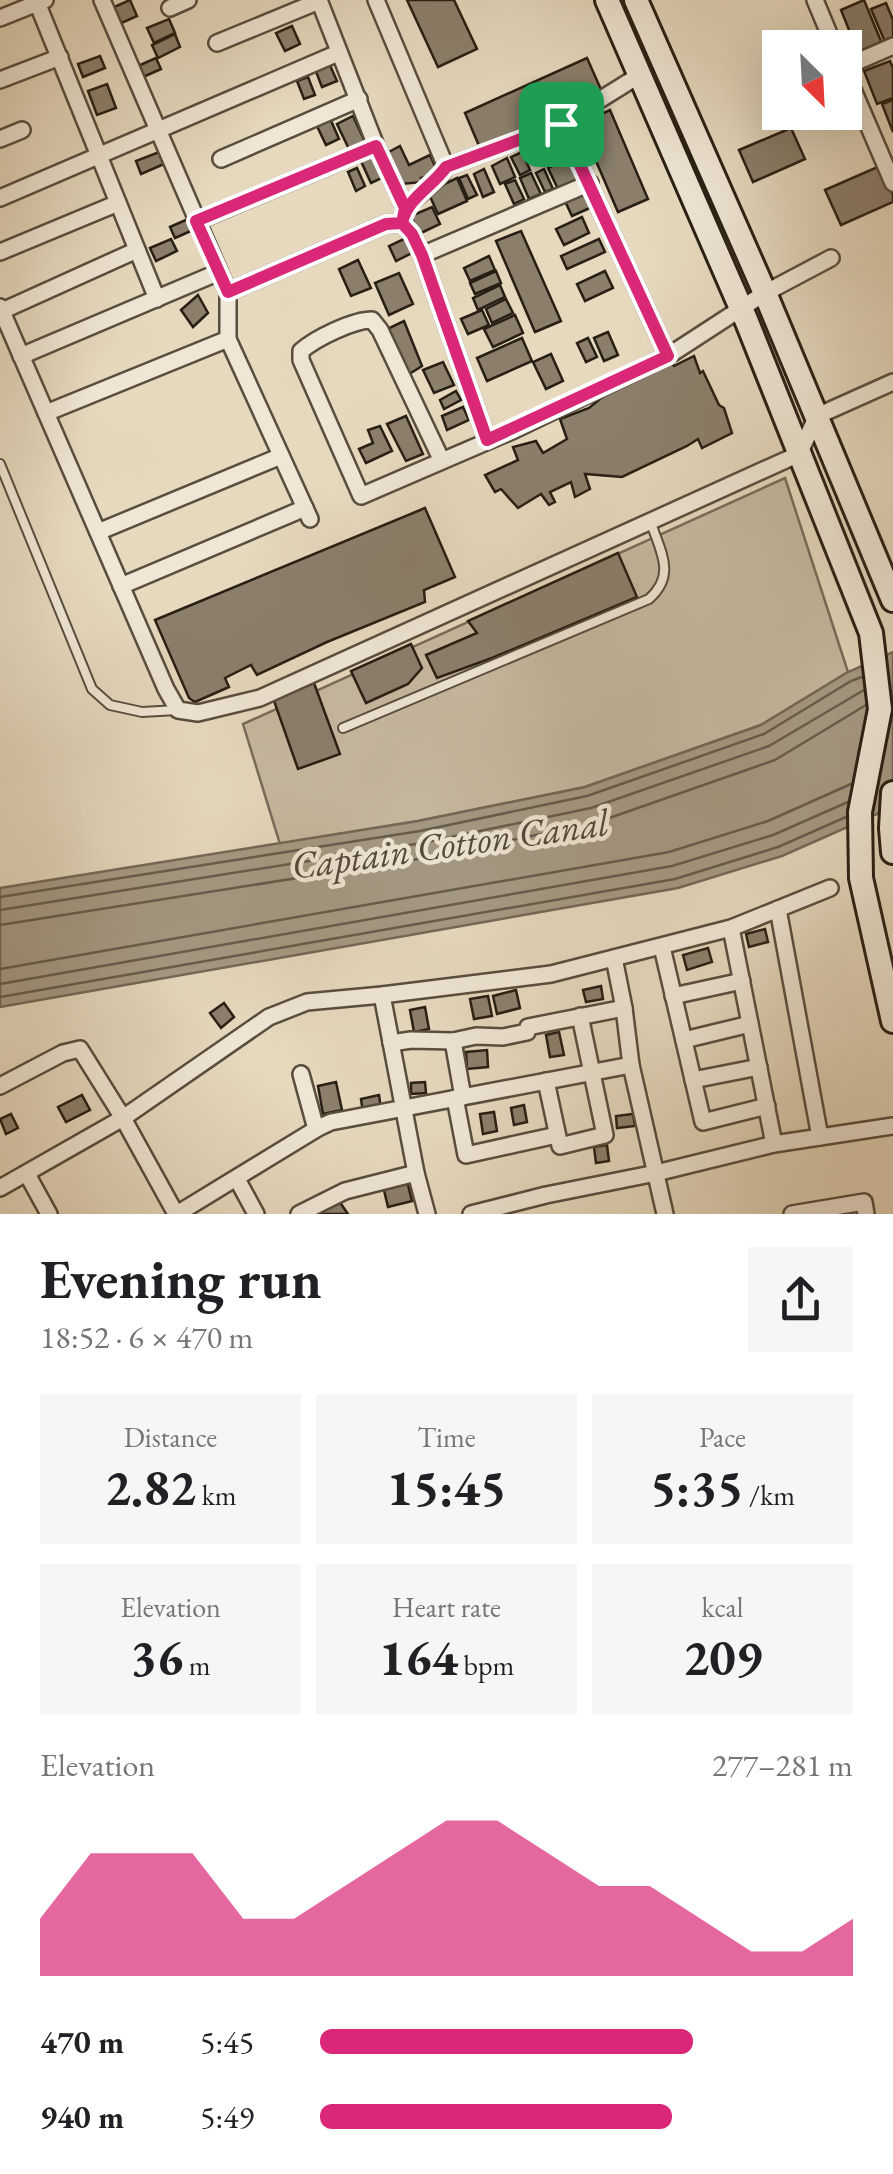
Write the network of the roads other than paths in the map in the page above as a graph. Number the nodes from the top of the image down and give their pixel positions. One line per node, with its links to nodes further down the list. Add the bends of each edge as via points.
1 (102, 0): 23 (street)
2 (188, 0): 9 (street)
3 (376, 0): 29 (street)
4 (607, 0): 17 (main road)
5 (636, 0): 42 (main road)
6 (815, 0): 11 (street)
7 (40, 1): 10 (street); 15 (street)
8 (319, 1): 12 (street); 14 (street)
9 (170, 8)
10 (0, 18)
11 (828, 30)
12 (217, 43)
13 (893, 46): 16 (street)
14 (338, 53): 19 (street); 23 (street)
15 (60, 57): 18 (street); 26 (street)
16 (862, 61)
17 (638, 76): 21 (street); 45 (main road)
18 (0, 80)
19 (359, 99): 25 (street); 28 (street)
20 (862, 104): 27 (street)
21 (561, 124): 29 (street); 30 (street)
22 (22, 130): 24 (street)
23 (157, 130): 26 (street); 35 (street)
24 (0, 139)
25 (376, 146): 34 (street); 35 (street)
26 (100, 155): 32 (street); 33 (street)
27 (888, 158): 31 (street)
28 (220, 159)
29 (446, 167): 34 (street)
30 (590, 183): 38 (street); 48 (street)
31 (893, 183)
32 (0, 198)
33 (118, 203): 36 (street); 37 (street)
34 (403, 215): 38 (street); 41 (street)
35 (196, 221): 40 (street)
36 (137, 250): 43 (street); 44 (street)
37 (0, 252)
38 (422, 255): 52 (street)
39 (831, 258): 42 (street)
40 (219, 272): 41 (street); 43 (street)
41 (228, 292): 46 (street)
42 (766, 293): 45 (street); 51 (main road)
43 (157, 299): 47 (street)
44 (1, 309): 47 (street)
45 (742, 309): 48 (street); 53 (main road)
46 (228, 339): 50 (street); 54 (street)
47 (21, 356): 50 (street)
48 (668, 356): 52 (street)
49 (893, 382): 51 (street)
50 (46, 413): 58 (street)
51 (817, 416): 53 (street); 60 (main road)
52 (487, 440): 55 (street)
53 (799, 454): 57 (street); 76 (main road, via 871,634 880,709 860,812 861,878)
54 (281, 456): 58 (street); 59 (street, via 307,513)
55 (442, 461): 55 (street, via 372,320 300,351 361,496)
56 (0, 464): 61 (lane, via 92,689 110,704 142,712)
57 (651, 523): 61 (street, via 260,698 198,713); 62 (lane, via 666,576 649,599)
58 (98, 532): 59 (street)
59 (121, 586): 61 (street)
60 (893, 600)
61 (178, 710)
62 (343, 728)
63 (893, 793): 64 (main road)
64 (893, 802): 65 (main road)
65 (893, 852)
66 (830, 888): 67 (street)
67 (778, 909): 68 (street); 95 (street)
68 (731, 928): 69 (street); 71 (street)
69 (662, 947): 70 (street); 73 (street)
70 (614, 958): 72 (street, via 551,974); 74 (street)
71 (742, 981): 73 (street); 77 (street)
72 (382, 995): 80 (street); 91 (street, via 308,1002 269,1017)
73 (673, 996): 78 (street)
74 (624, 1008): 75 (street); 81 (street)
75 (580, 1016): 79 (street, via 503,1037); 83 (street)
76 (893, 1021)
77 (750, 1024): 78 (street); 82 (street)
78 (684, 1040): 85 (street)
79 (453, 1041): 80 (street); 88 (street)
80 (391, 1042): 90 (street)
81 (631, 1065): 83 (street); 98 (street)
82 (759, 1068): 85 (street); 89 (street)
83 (592, 1072): 86 (street); 94 (street, via 605,1134 560,1146)
84 (300, 1074): 93 (street)
85 (693, 1080): 89 (street, via 703,1122)
86 (546, 1081): 88 (street); 94 (street)
87 (0, 1086): 91 (street, via 80,1049)
88 (459, 1098): 90 (street); 94 (street, via 466,1155)
89 (767, 1106): 96 (street)
90 (404, 1108): 93 (street); 97 (street)
91 (123, 1118): 99 (street); 104 (street)
92 (893, 1126): 95 (street)
93 (316, 1129): 100 (street)
94 (557, 1135)
95 (820, 1137): 96 (street)
96 (774, 1144): 98 (street)
97 (416, 1173): 106 (street, via 345,1191); 107 (street)
98 (656, 1173): 102 (street); 110 (street)
99 (28, 1174): 101 (street); 103 (street)
100 (237, 1178): 104 (street); 105 (street)
101 (0, 1188)
102 (546, 1195): 108 (street); 109 (street)
103 (49, 1214)
104 (177, 1214)
105 (256, 1214)
106 (300, 1214)
107 (427, 1214)
108 (471, 1214)
109 (549, 1214)
110 (665, 1214)
111 (792, 1214): 112 (street, via 864,1202)
112 (866, 1214)

